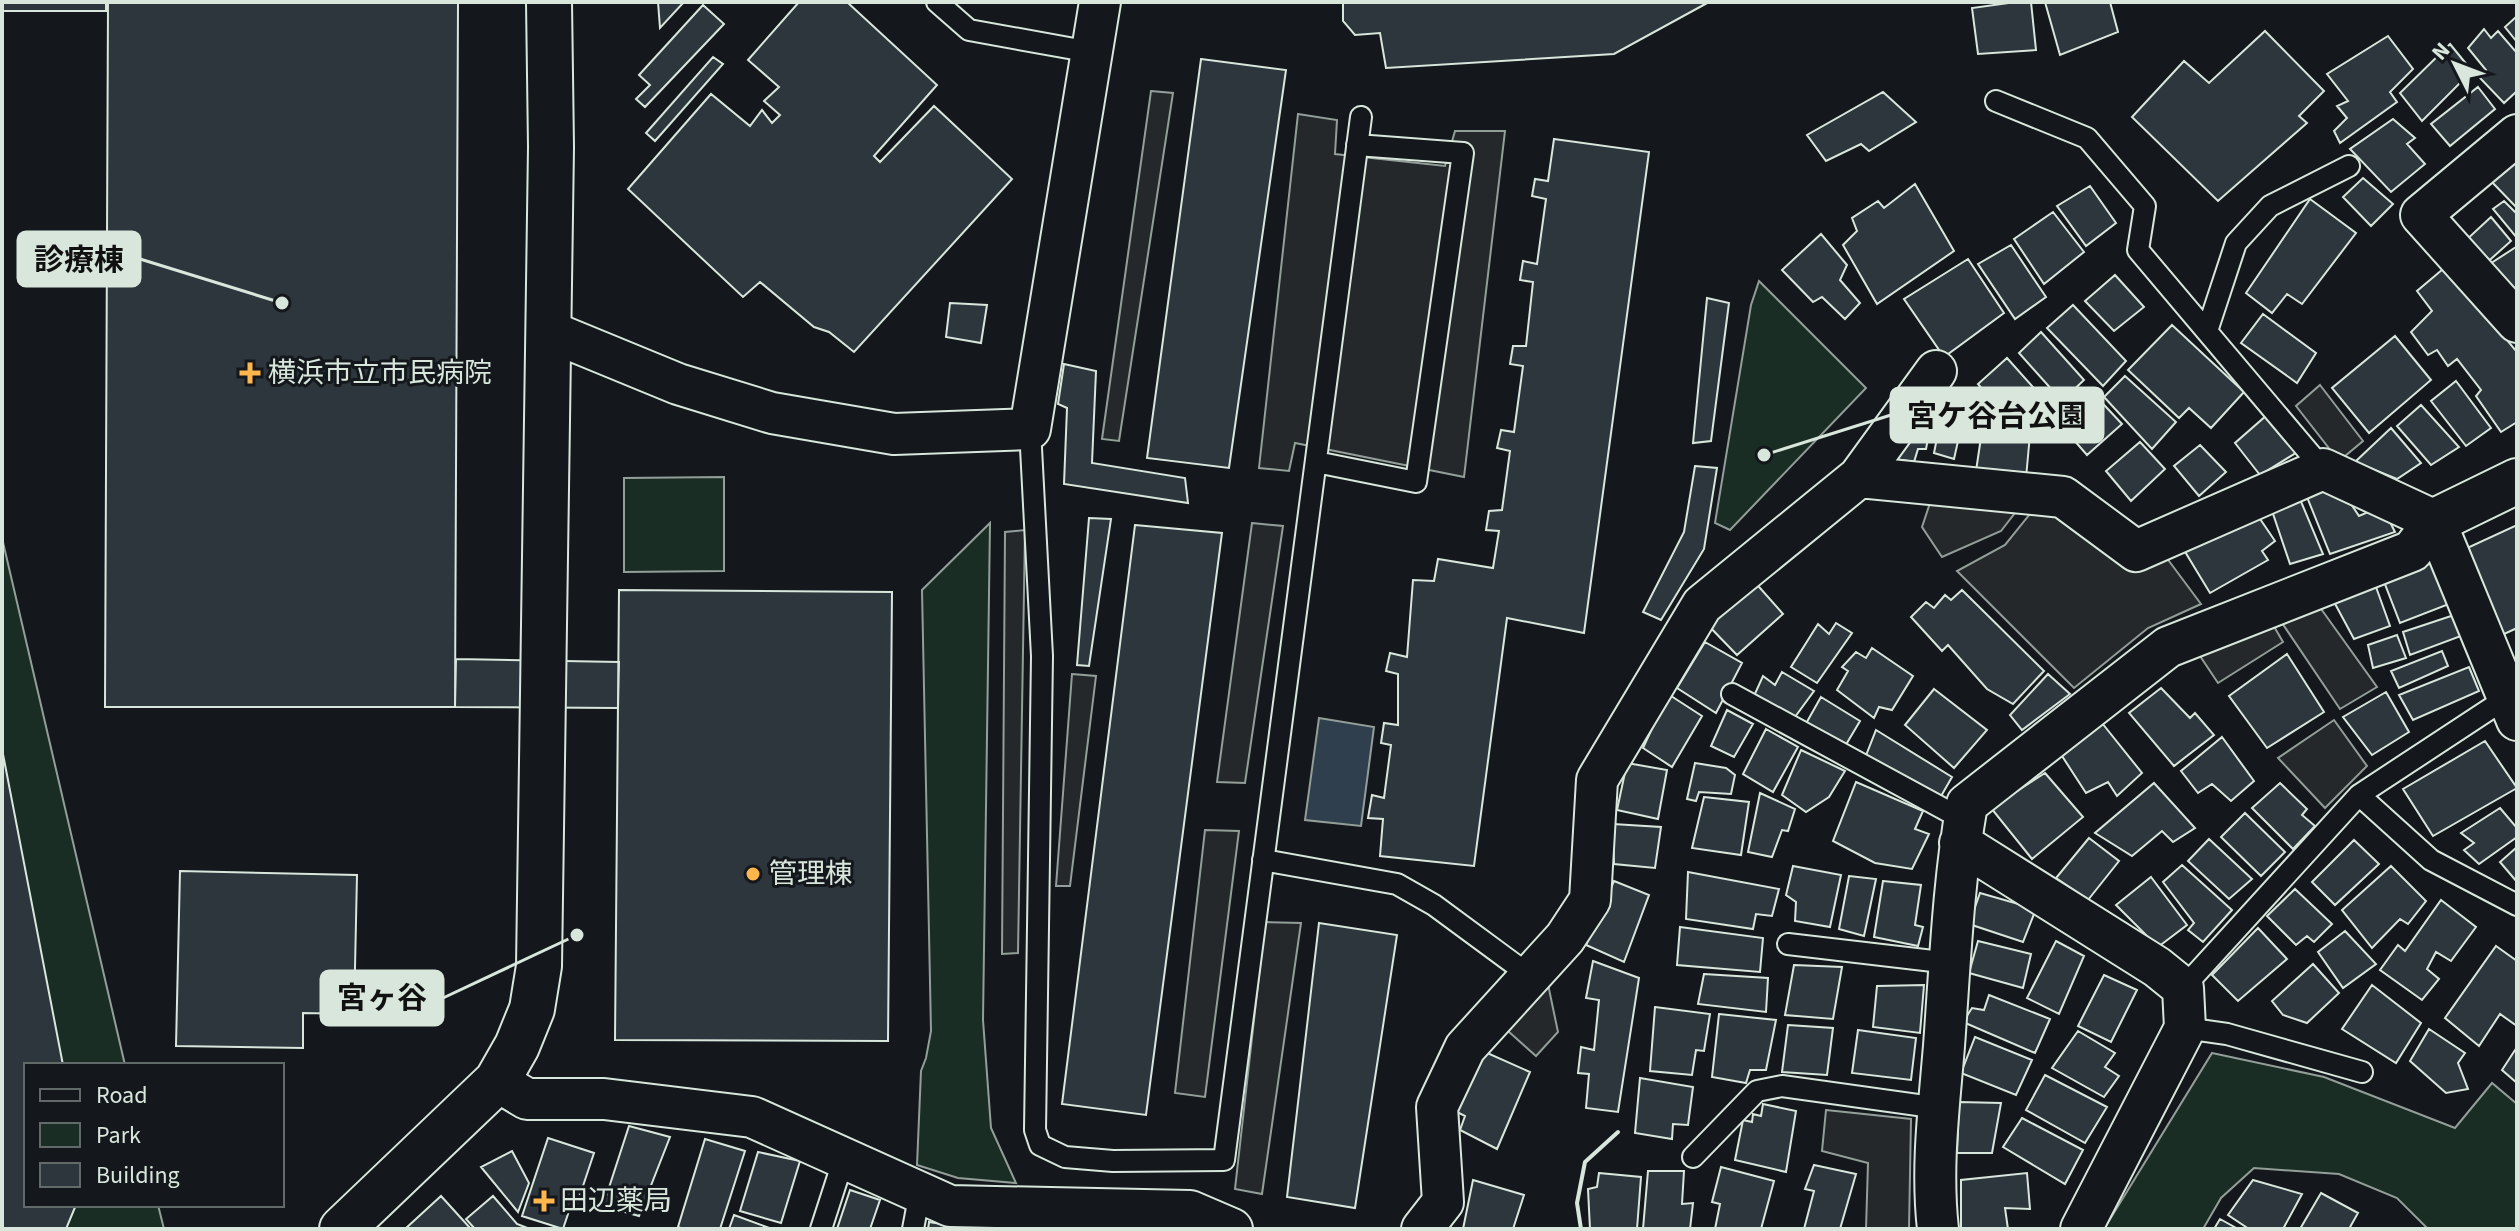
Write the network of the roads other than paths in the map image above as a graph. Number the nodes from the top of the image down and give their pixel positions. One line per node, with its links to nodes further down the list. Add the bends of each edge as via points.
1 (549, 2): 11 (street)
2 (937, 2): 4 (lane, via 969,30)
3 (1100, 2): 4 (street)
4 (1091, 52): 14 (street)
5 (1996, 101): 12 (lane, via 2087,138 2145,206 2138,250)
6 (1361, 117): 8 (lane)
7 (2517, 135): 10 (street, via 2421,215)
8 (1357, 145): 15 (lane); 15 (lane, via 1463,153 1416,482)
9 (2349, 166): 12 (lane, via 2270,206 2236,243)
10 (2517, 322)
11 (549, 331): 14 (street, via 678,384 772,413 894,434); 32 (street, via 539,966 532,1009)
12 (2207, 331): 16 (lane)
13 (1936, 371): 17 (street)
14 (1030, 429): 24 (lane, via 1042,656 1035,1130 1040,1145 1065,1157 1113,1161 1224,1160)
15 (1316, 462): 24 (lane)
16 (2323, 469): 17 (street, via 2136,551 2063,497); 19 (street)
17 (1859, 477): 28 (street, via 1702,605 1597,780 1590,900 1565,938)
18 (2517, 481): 19 (street)
19 (2435, 521): 21 (street); 23 (street, via 2412,551 2168,647 1967,804)
20 (1732, 694): 23 (lane)
21 (2512, 709): 22 (lane)
22 (2359, 795): 25 (lane, via 2431,860); 29 (lane)
23 (1962, 832): 27 (street); 29 (street)
24 (1263, 860): 28 (lane, via 1397,884)
25 (2517, 905)
26 (1788, 944): 27 (lane)
27 (1950, 963): 33 (street)
28 (1529, 975): 41 (street, via 1465,1048 1437,1107 1443,1202)
29 (2183, 988): 30 (street)
30 (2185, 1028): 31 (lane, via 2227,1034); 43 (street)
31 (2362, 1072)
32 (497, 1081): 35 (street, via 527,1099 604,1099 752,1117); 38 (street)
33 (1939, 1108): 34 (lane, via 1782,1086 1757,1091); 42 (street, via 1934,1191)
34 (1693, 1157)
35 (844, 1158): 36 (street); 39 (lane)
36 (916, 1211): 37 (street, via 950,1206)
37 (1125, 1220): 40 (street, via 1190,1211)
38 (356, 1224)
39 (821, 1229)
40 (1232, 1229)
41 (1422, 1229)
42 (1938, 1229)
43 (2081, 1229)

